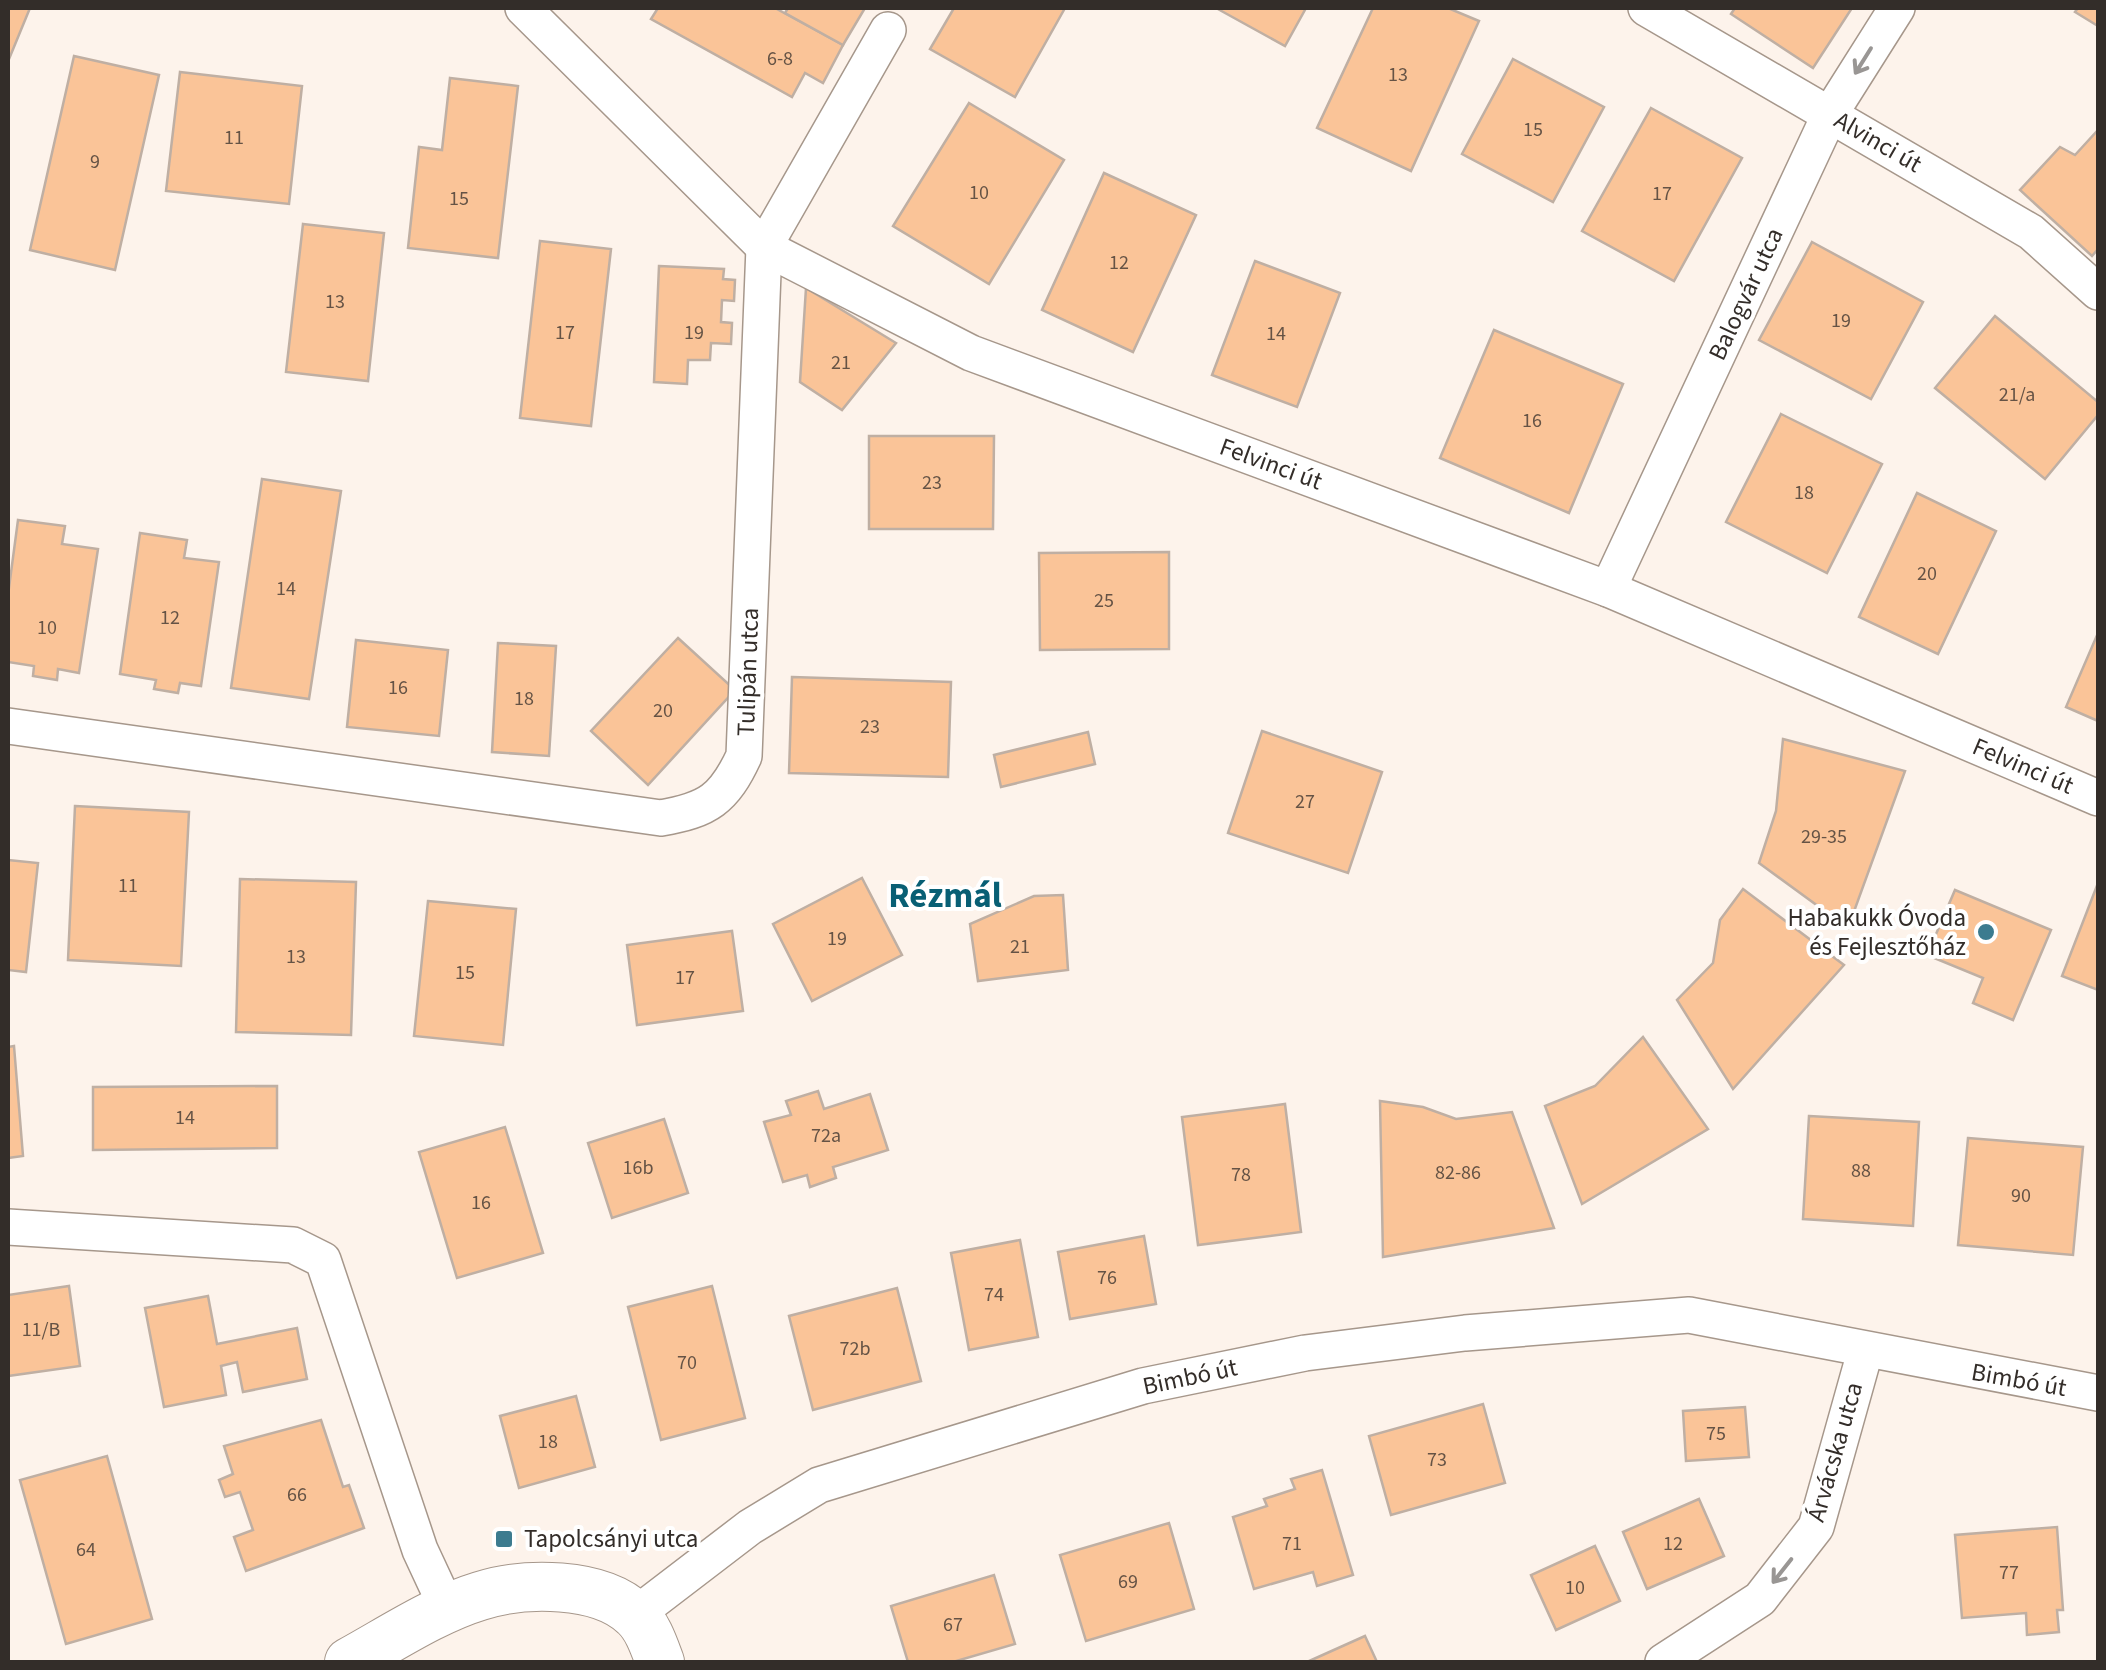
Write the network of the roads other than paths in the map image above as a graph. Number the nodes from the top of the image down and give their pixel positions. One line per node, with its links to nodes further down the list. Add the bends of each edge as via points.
1 (523, 8): 6 (street, Felvinci út)
2 (1646, 8): 5 (street, Alvinci út)
3 (1897, 8): 5 (street, Balogvár utca, one-way to 5)
4 (888, 30): 6 (street, Tulipán utca)
5 (1830, 114): 7 (street, Alvinci út, via 2031,232); 8 (street, Balogvár utca)
6 (764, 247): 8 (street, Felvinci út, via 971,353); 9 (street, Tulipán utca, via 744,756 730,786 698,812 661,818)
7 (2098, 292)
8 (1608, 589): 10 (street, Felvinci út)
9 (8, 726)
10 (2098, 798)
11 (8, 1226): 14 (street, via 293,1245 324,1260 420,1550)
12 (1864, 1352): 13 (street, Bimbó út); 15 (street, Bimbó út, via 1689,1315 1305,1353 1142,1386 818,1485 750,1527); 18 (street, Árvácska utca, one-way to 18, via 1816,1527 1760,1598)
13 (2097, 1387)
14 (447, 1608): 15 (street, via 498,1592 557,1590 606,1596); 16 (street)
15 (635, 1615): 17 (street)
16 (349, 1662)
17 (660, 1662)
18 (1663, 1662)

